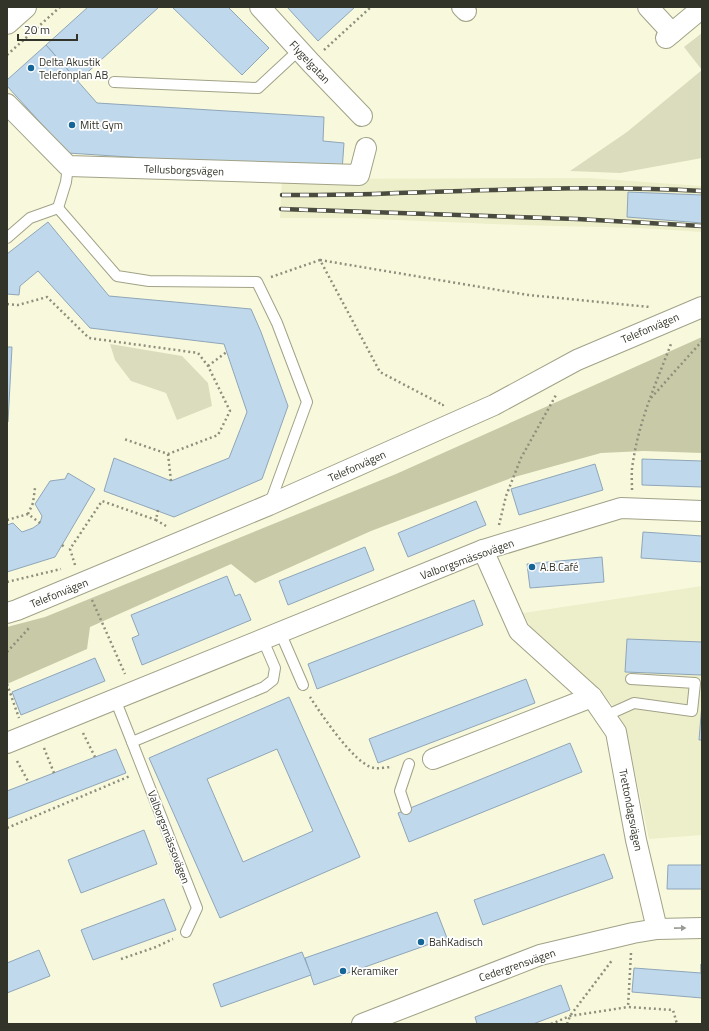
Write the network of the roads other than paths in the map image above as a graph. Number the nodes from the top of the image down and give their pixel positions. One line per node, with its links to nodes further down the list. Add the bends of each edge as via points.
1 (25, 7): 5 (street)
2 (260, 7): 6 (street, Flygelgatan)
3 (648, 7): 4 (street, via 669,36)
4 (702, 8)
5 (8, 22)
6 (305, 57): 7 (lane, via 258,88); 9 (street, Flygelgatan)
7 (114, 82)
8 (7, 104): 11 (street)
9 (362, 116)
10 (366, 148): 11 (street, Tellusborgsvägen, via 359,175)
11 (68, 166): 12 (lane)
12 (58, 208): 13 (lane, via 30,218); 15 (lane, via 117,276 149,281 257,282 277,323 307,402)
13 (7, 238)
14 (702, 306): 15 (street, Telefonvägen, via 577,360 494,405)
15 (269, 505): 18 (street, Telefonvägen, via 81,577)
16 (702, 511): 17 (street, Valborgsmässovägen, via 621,508)
17 (483, 550): 19 (street, Valborgsmässovägen); 22 (street, Trettondagsvägen, via 519,631)
18 (7, 613)
19 (272, 636): 21 (lane); 23 (street, Valborgsmässovägen); 25 (lane, via 275,668 272,680 264,687)
20 (631, 679): 24 (lane, via 695,683 692,711 634,703)
21 (303, 685)
22 (592, 697): 24 (street, Trettondagsvägen); 27 (street)
23 (115, 699): 25 (lane, Valborgsmässovägen); 26 (street, Valborgsmässovägen)
24 (605, 716): 31 (street, Trettondagsvägen, via 616,732 636,840)
25 (132, 742): 32 (lane, Valborgsmässovägen, via 197,908)
26 (10, 749)
27 (433, 759)
28 (410, 764): 29 (lane, via 400,790)
29 (406, 809)
30 (702, 928): 31 (street, Cedergrensvägen, one-way to 30)
31 (657, 929): 33 (street, Cedergrensvägen, via 540,955)
32 (186, 932)
33 (362, 1024)

